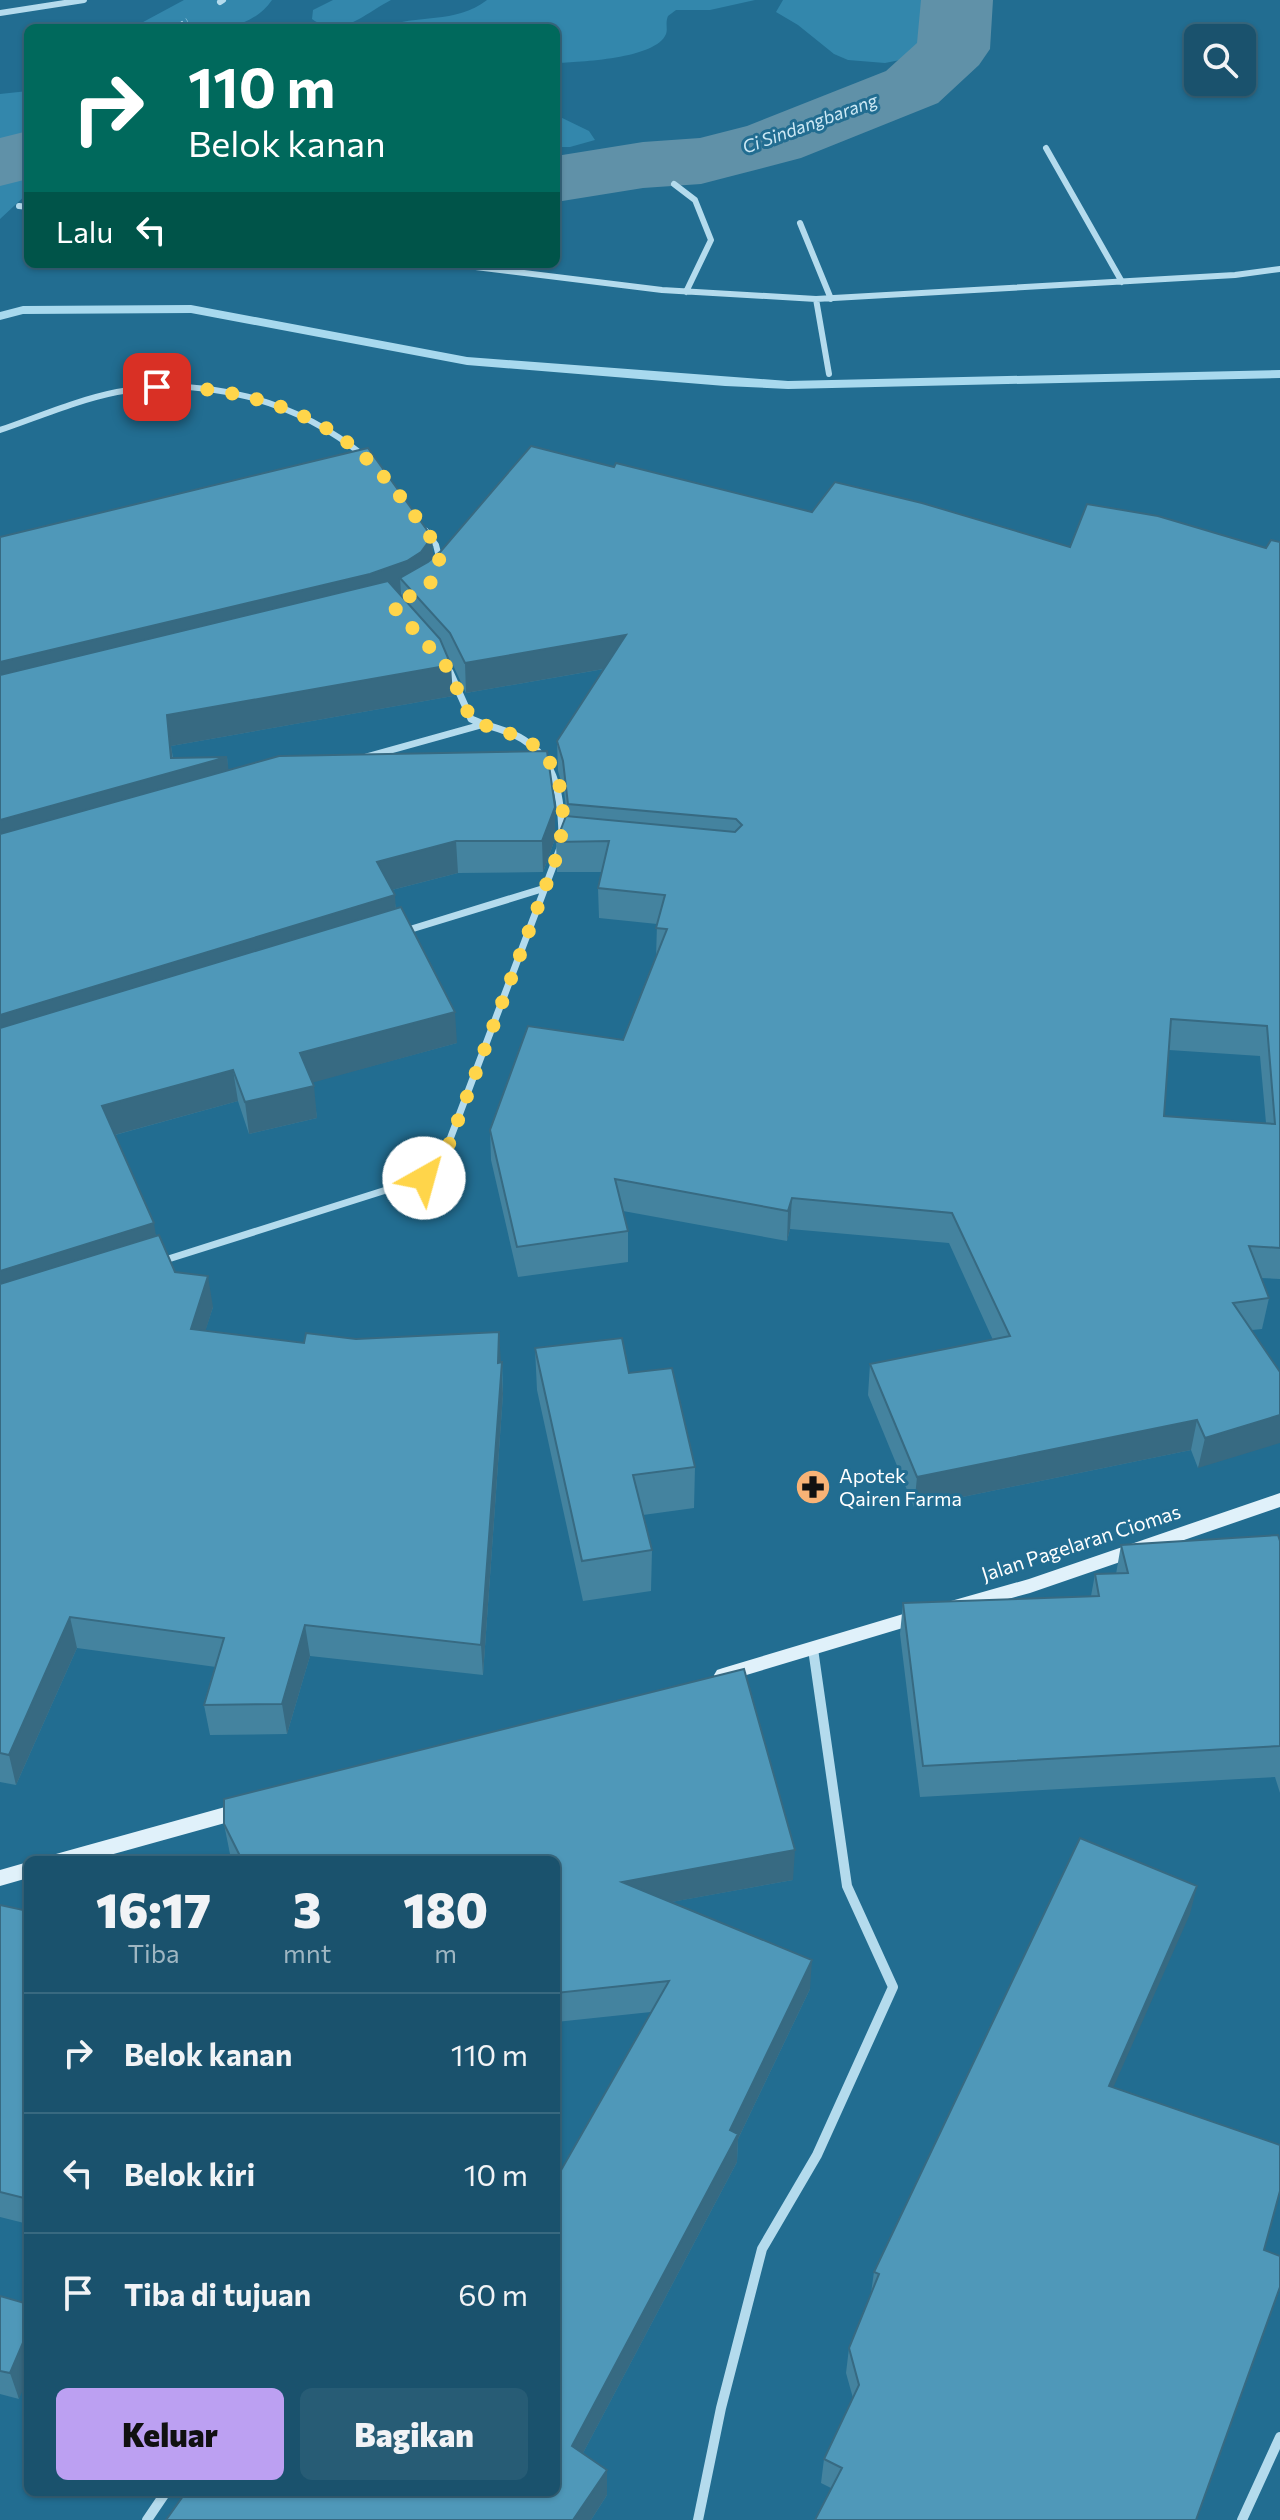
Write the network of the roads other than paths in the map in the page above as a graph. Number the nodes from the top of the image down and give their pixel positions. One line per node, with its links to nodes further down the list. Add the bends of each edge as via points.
1 (84, 0): 2 (street)
2 (0, 13)
3 (1046, 148): 10 (street)
4 (674, 184): 11 (street, via 695,200 711,240)
5 (19, 206): 6 (street)
6 (24, 207)
7 (800, 223): 13 (street)
8 (485, 268): 11 (street)
9 (1280, 269): 10 (street)
10 (1122, 282): 13 (street)
11 (686, 292): 12 (street)
12 (816, 299): 13 (street); 14 (street)
13 (831, 299)
14 (829, 374)
15 (0, 430): 16 (street, via 116,393 190,388 248,397 300,415)
16 (375, 467)
17 (419, 521): 18 (street, via 436,545)
18 (440, 569)
19 (447, 667): 20 (street, via 465,709)
20 (481, 725): 21 (street); 22 (street, via 536,747 551,764 561,794 562,840)
21 (361, 758)
22 (545, 888): 23 (street); 24 (street, via 441,1163 424,1178)
23 (394, 934)
24 (146, 1266)
25 (1280, 1500): 26 (main road, Jalan Pagelaran Ciomas, via 1030,1586)
26 (813, 1649): 27 (main road, Jalan Pagelaran Ciomas); 35 (street, via 847,1886 893,1987 817,2155 762,2249)
27 (705, 1680)
28 (262, 1805): 29 (main road)
29 (77, 1856)
30 (24, 1871): 31 (main road)
31 (0, 1878)
32 (1280, 2437): 36 (street)
33 (163, 2496): 34 (street)
34 (147, 2520)
35 (698, 2520)
36 (1242, 2520)

